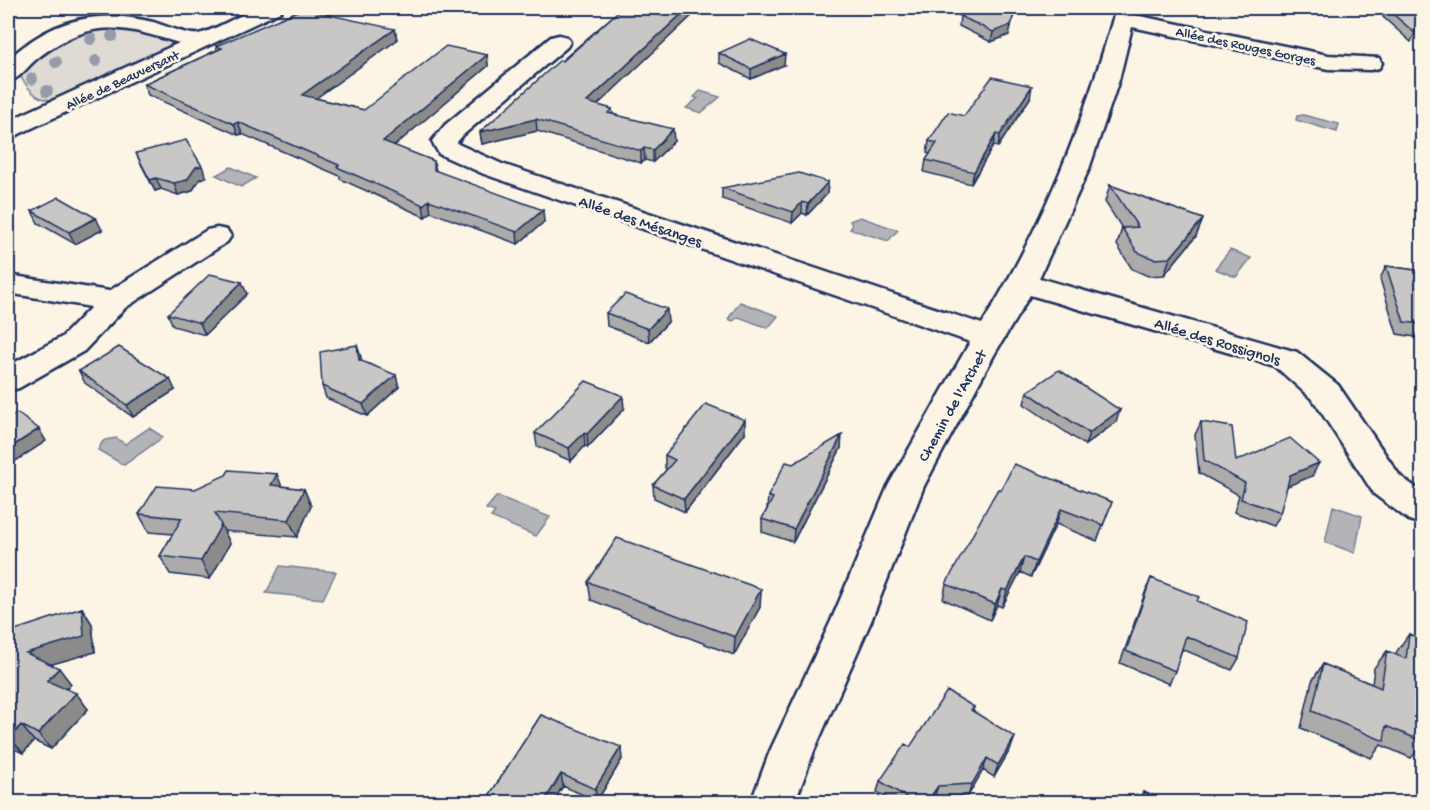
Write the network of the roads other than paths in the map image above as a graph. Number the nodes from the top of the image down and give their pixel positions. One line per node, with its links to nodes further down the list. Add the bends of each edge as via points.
1 (273, 8): 4 (street, Allée de Beauversant)
2 (1119, 11): 5 (street, Allée des Rouges Gorges, via 1328,62); 10 (street, Chemin de l'Archet, via 1107,80 1076,169)
3 (559, 42): 13 (street, Allée des Mésanges, via 454,130 444,141 448,149 493,169)
4 (201, 43): 6 (street, Allée de Beauversant, via 126,21 81,24 63,31 18,61); 7 (street, Allée de Beauversant)
5 (1371, 63)
6 (14, 87): 7 (street, Allée de Beauversant)
7 (43, 115): 8 (street, Allée de Beauversant)
8 (8, 130)
9 (217, 236): 12 (street)
10 (1022, 283): 13 (street, Chemin de l'Archet); 15 (street, Allée des Rossignols, via 1286,359 1326,393 1387,485)
11 (8, 284): 12 (street)
12 (114, 301): 14 (street, via 73,344)
13 (988, 337): 16 (street, Chemin de l'Archet, via 906,486)
14 (8, 380)
15 (1422, 510)
16 (772, 802)

